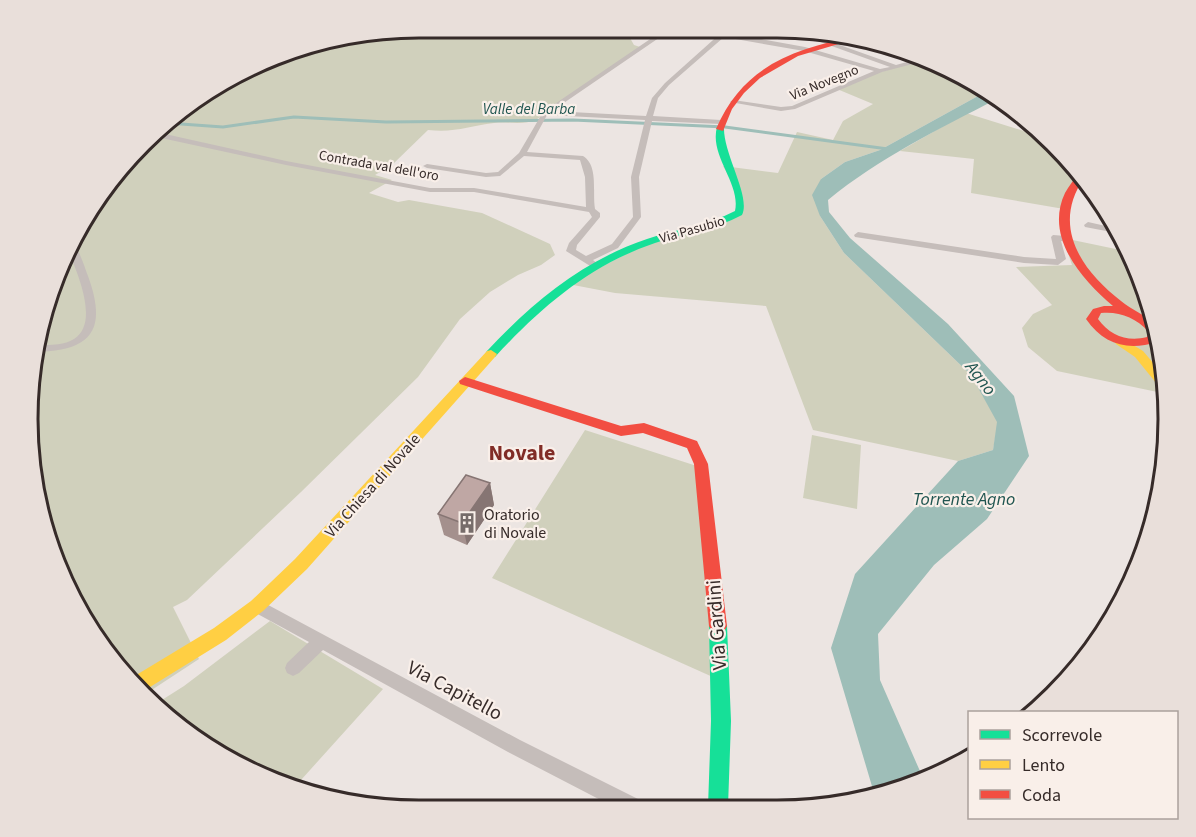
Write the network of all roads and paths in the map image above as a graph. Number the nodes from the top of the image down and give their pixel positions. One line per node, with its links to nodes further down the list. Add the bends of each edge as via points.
1 (656, 38): 11 (street)
2 (719, 38): 12 (street, via 667,84 655,98)
3 (746, 38): 6 (street)
4 (819, 40): 6 (main road)
5 (832, 42): 8 (street)
6 (805, 49): 9 (street); 10 (main road, via 751,82)
7 (912, 63): 8 (street, Via Novegno)
8 (897, 67): 9 (street, Via Novegno)
9 (880, 71): 10 (street, Via Novegno, via 793,108)
10 (733, 102): 13 (main road)
11 (545, 113): 12 (street); 15 (street)
12 (648, 121): 13 (street); 24 (street, via 635,177 637,217 615,246)
13 (720, 126): 24 (main road, Via Pasubio, via 722,160 742,202 739,213)
14 (163, 136): 18 (street, Contrada val dell'oro, via 430,190 474,190)
15 (522, 154): 16 (street, via 500,174); 18 (street, via 584,158 589,167)
16 (427, 166)
17 (1077, 183): 22 (main road, via 1068,197)
18 (591, 210): 24 (street, via 596,217 571,251)
19 (1088, 225): 20 (street)
20 (1108, 229)
21 (858, 235): 22 (street, via 1058,262 1061,259 1056,237)
22 (1066, 239): 25 (main road)
23 (75, 255): 33 (street, via 87,284 91,327 85,336 69,345)
24 (590, 263): 36 (main road, Via Chiesa di Novale, via 535,308)
25 (1081, 269): 26 (main road, via 1101,304); 27 (main road, via 1111,302)
26 (1097, 311): 27 (main road, via 1112,309); 31 (main road, via 1094,324)
27 (1135, 315): 28 (street); 29 (main road)
28 (1146, 319)
29 (1147, 324)
30 (1150, 340): 31 (main road)
31 (1120, 341): 35 (main road, via 1139,354)
32 (1151, 344): 34 (main road, via 1148,350)
33 (44, 349)
34 (1154, 361)
35 (1155, 373)
36 (465, 381): 37 (main road, Via Chiesa di Novale, via 301,564); 42 (main road, Via Gardini, via 621,431 644,428 692,445 701,464 718,620)
37 (257, 606): 38 (street, Via Capitello); 40 (main road, Via Chiesa di Novale)
38 (321, 641): 39 (street); 41 (street, Via Capitello)
39 (293, 668)
40 (143, 682)
41 (620, 800)
42 (718, 800)

